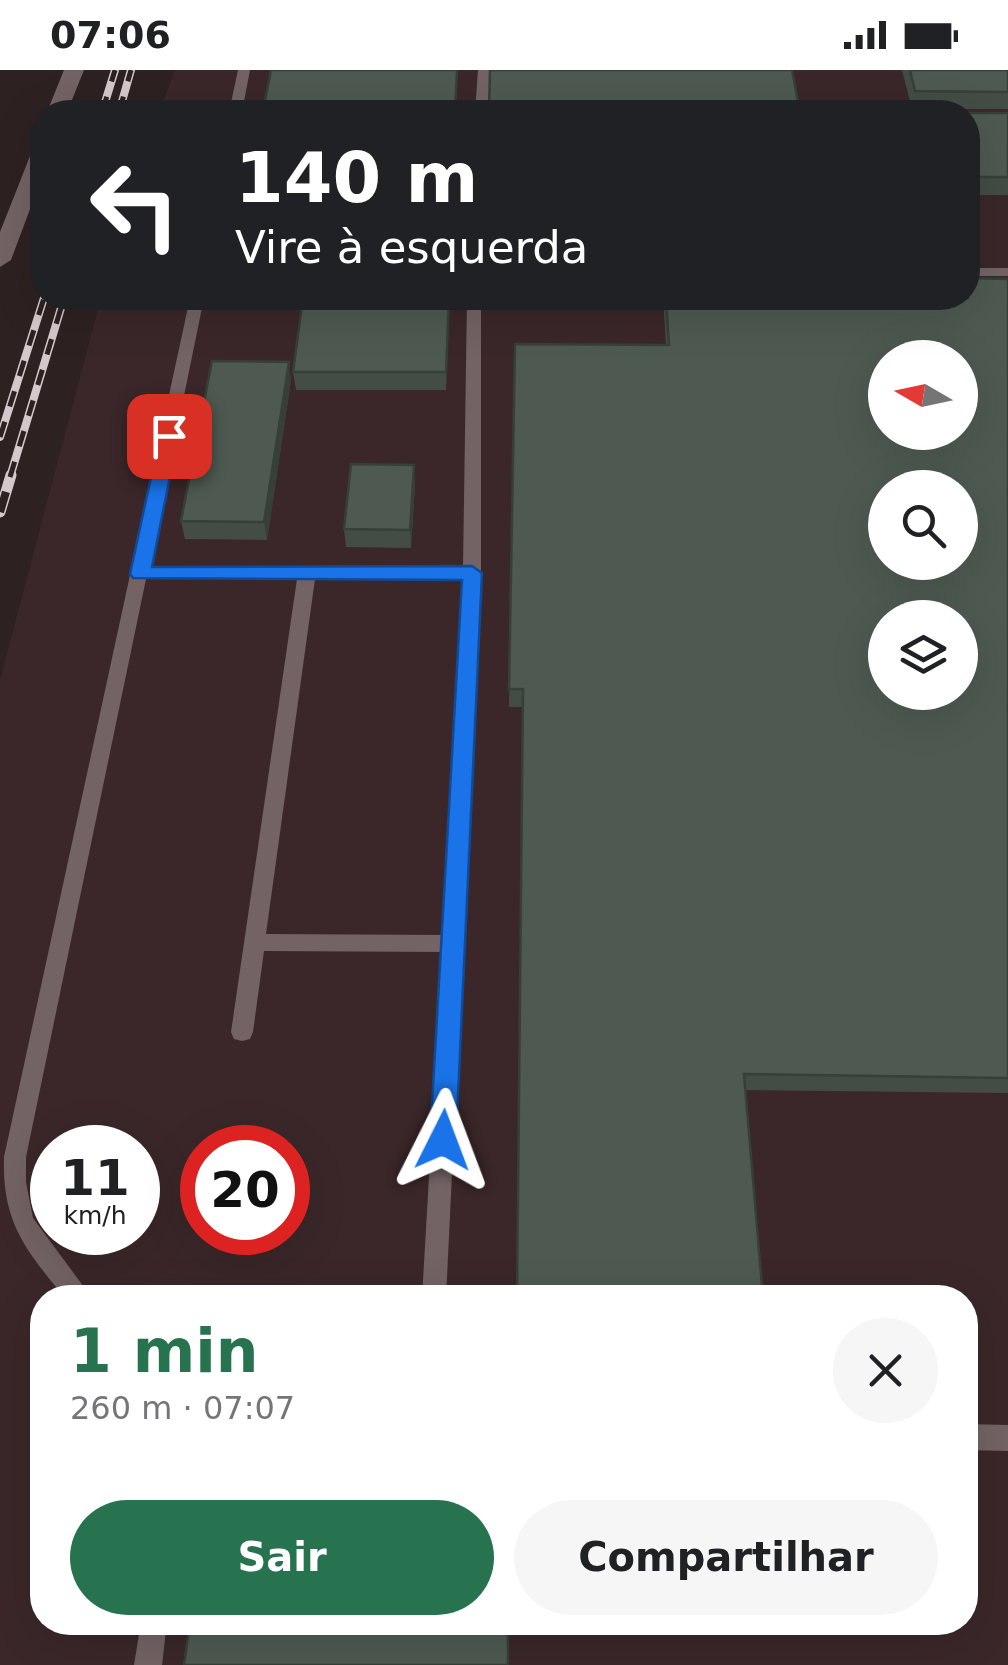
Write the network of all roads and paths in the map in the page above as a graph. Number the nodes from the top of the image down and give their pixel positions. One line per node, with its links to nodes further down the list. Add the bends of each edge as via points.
1 (74, 70): 4 (street)
2 (244, 70): 5 (lane)
3 (484, 70): 6 (lane)
4 (63, 100)
5 (238, 100)
6 (483, 100)
7 (30, 182): 8 (street)
8 (0, 260)
9 (980, 272): 10 (lane)
10 (1008, 272)
11 (195, 310): 15 (lane)
12 (474, 310): 14 (lane)
13 (307, 573): 14 (lane); 15 (lane); 16 (lane)
14 (472, 573): 17 (lane)
15 (140, 574): 19 (lane, via 12,1195 23,1227)
16 (255, 942): 17 (lane); 18 (lane)
17 (453, 944): 20 (lane)
18 (242, 1032)
19 (70, 1285)
20 (435, 1285)
21 (978, 1437): 22 (lane)
22 (1008, 1438)
23 (152, 1635): 24 (lane)
24 (148, 1665)

